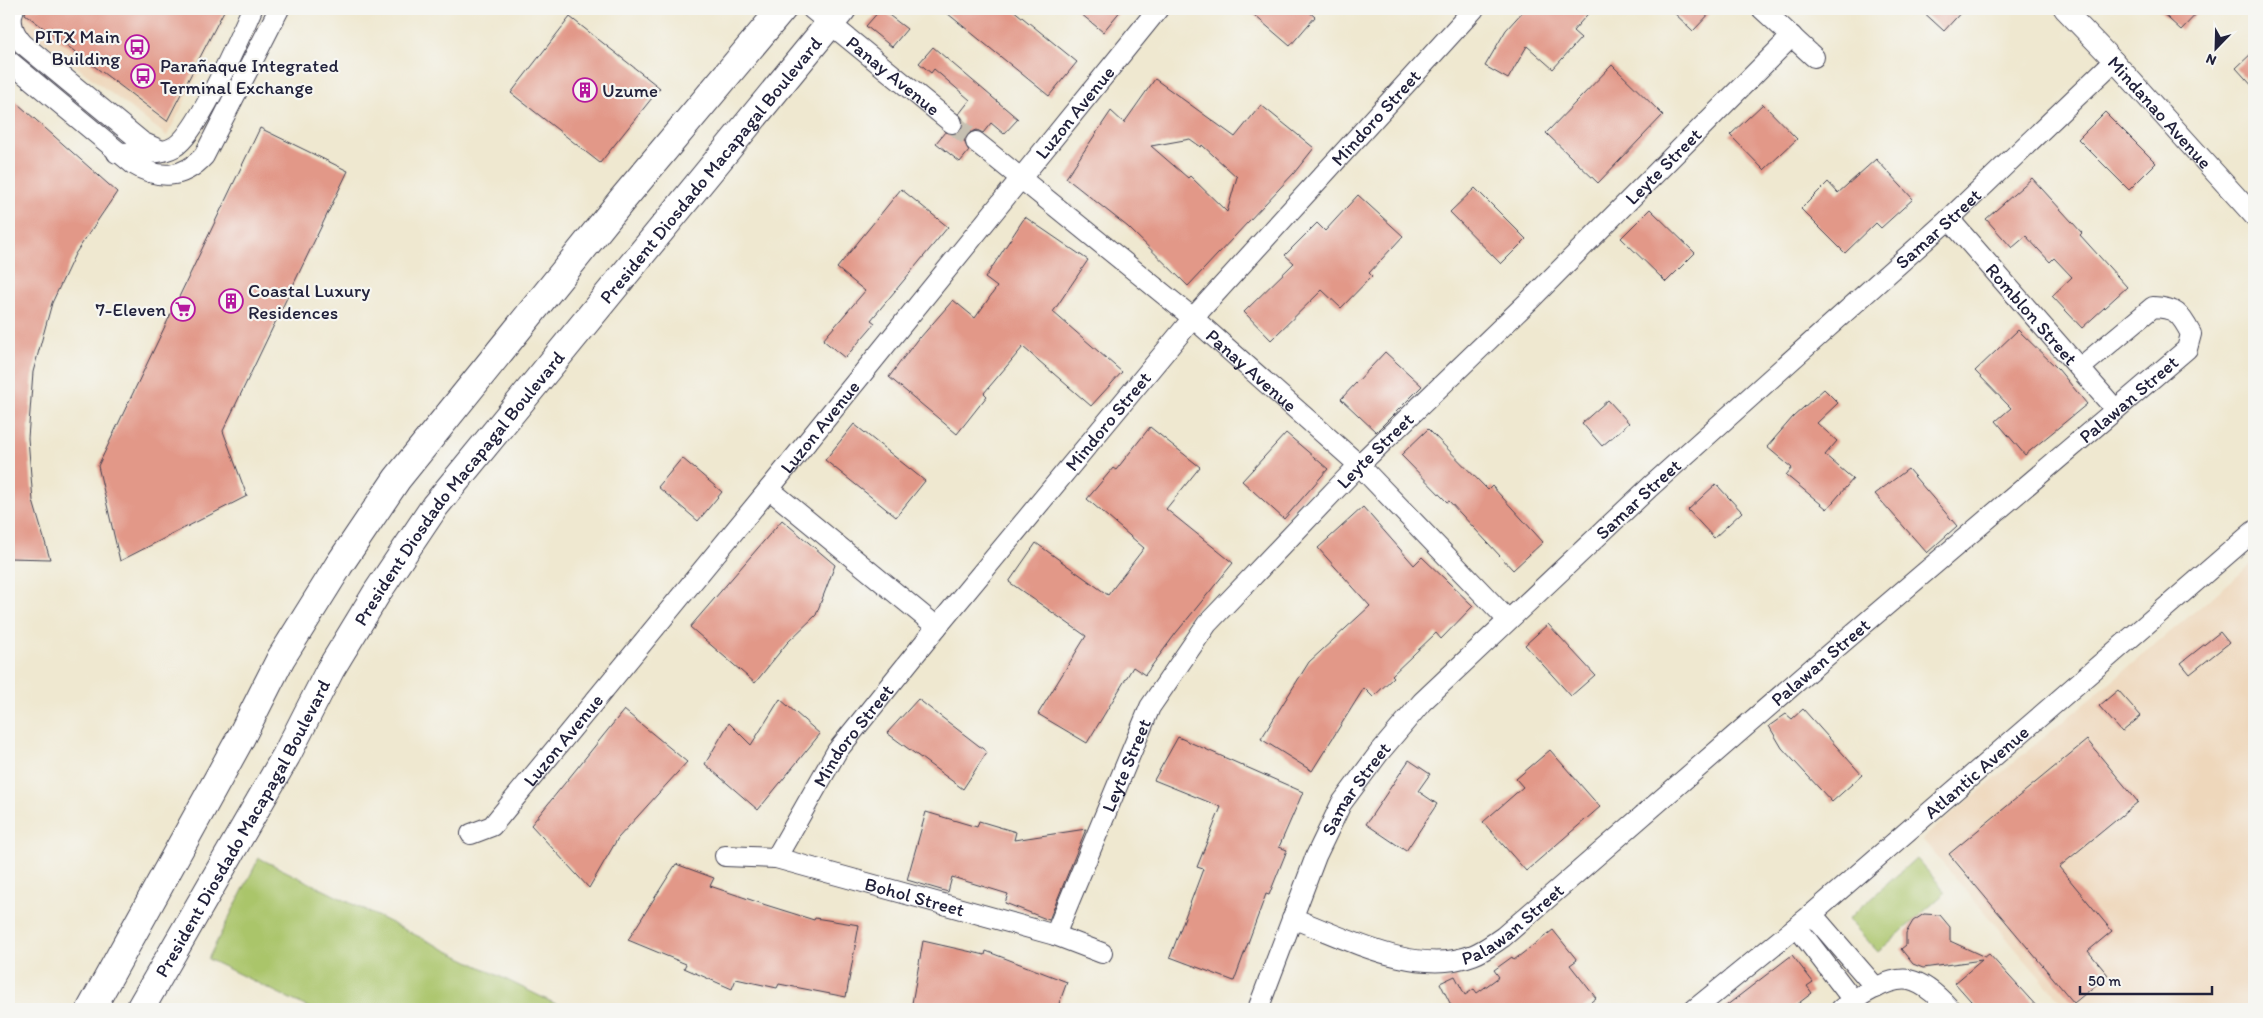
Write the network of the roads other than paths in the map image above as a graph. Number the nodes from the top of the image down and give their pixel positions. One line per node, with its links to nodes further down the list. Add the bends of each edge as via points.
1 (14, 9): 16 (street, via 12,27 24,44 142,142)
2 (252, 9): 16 (street, via 193,128 177,145)
3 (279, 9): 17 (street, via 209,148 196,164 175,175 157,175)
4 (782, 9): 33 (main road, via 622,200 397,479 281,658)
5 (1158, 9): 18 (street, Luzon Avenue)
6 (1474, 9): 21 (street, Mindoro Street)
7 (1762, 9): 10 (street)
8 (2064, 9): 13 (street, Mindanao Avenue)
9 (828, 14): 14 (street, Panay Avenue); 37 (main road, President Diosdado Macapagal Boulevard, via 435,506 330,670 286,756)
10 (1792, 36): 11 (street); 24 (street, Leyte Street, via 1531,299)
11 (1814, 57)
12 (9, 61): 17 (street)
13 (2114, 61): 19 (street, Mindanao Avenue); 20 (street, Samar Street)
14 (952, 123)
15 (976, 142): 18 (street, Panay Avenue)
16 (162, 151): 17 (street)
17 (117, 153)
18 (1021, 180): 21 (street, Panay Avenue); 25 (street, Luzon Avenue)
19 (2254, 216)
20 (1949, 218): 22 (street, Romblon Street); 27 (street, Samar Street, via 1651,486)
21 (1193, 318): 24 (street, Panay Avenue); 28 (street, Mindoro Street)
22 (2080, 368): 23 (street, Romblon Street); 23 (street, Palawan Street, via 2153,307 2169,308 2184,320 2191,334 2187,349)
23 (2115, 410): 34 (street, Palawan Street, via 1503,937 1474,955 1450,962 1416,961 1388,954)
24 (1359, 465): 27 (street, Panay Avenue); 36 (street, Leyte Street, via 1207,624 1150,707)
25 (770, 489): 28 (street); 29 (street, Luzon Avenue, via 492,826)
26 (2254, 531): 32 (street, Atlantic Avenue)
27 (1508, 620): 34 (street, Samar Street, via 1422,702 1378,753 1341,804)
28 (937, 627): 31 (street, Mindoro Street, via 837,751)
29 (471, 834)
30 (725, 856): 31 (street, Bohol Street)
31 (776, 858): 36 (street, Bohol Street)
32 (1812, 914): 35 (street, Atlantic Avenue); 39 (street)
33 (144, 916): 37 (main road); 41 (main road)
34 (1292, 918): 43 (street, Samar Street)
35 (1797, 927): 40 (street); 44 (street, Atlantic Avenue)
36 (1055, 935): 38 (street, Bohol Street)
37 (181, 937): 42 (main road, President Diosdado Macapagal Boulevard)
38 (1102, 953)
39 (1876, 988): 40 (street); 45 (street, via 1890,981 1909,980 1937,995)
40 (1847, 1005)
41 (90, 1009)
42 (140, 1009)
43 (1258, 1009)
44 (1695, 1009)
45 (1950, 1009)

